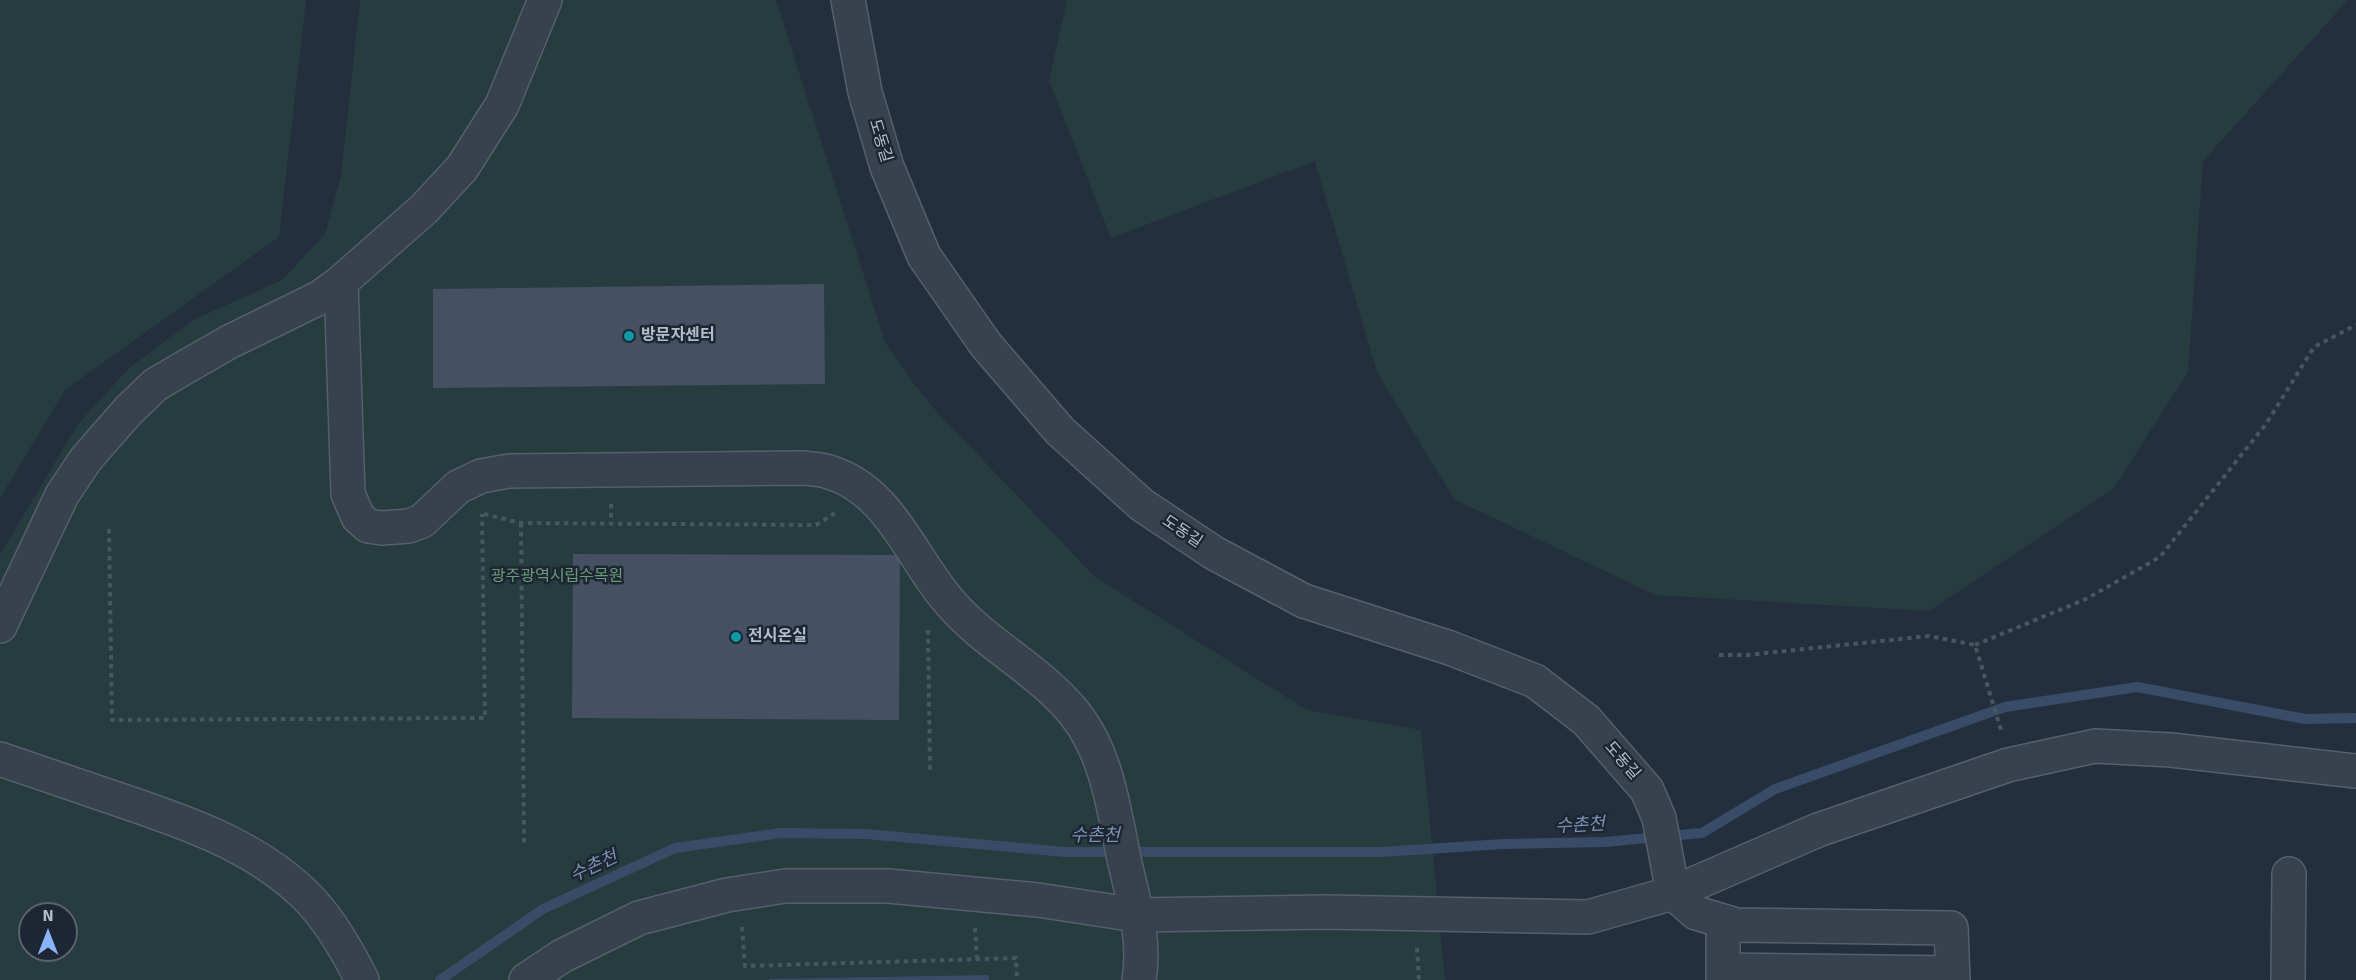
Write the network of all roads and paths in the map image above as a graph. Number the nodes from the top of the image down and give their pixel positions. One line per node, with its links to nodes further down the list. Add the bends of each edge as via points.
1 (545, 0): 3 (street, via 502,105 462,168 424,209)
2 (848, 0): 21 (street, 도동길, via 865,92 887,167 924,256 986,345 1060,431 1142,505 1214,553 1304,600 1450,648 1535,681 1586,720 1647,790 1659,818)
3 (341, 282): 6 (street, via 346,476 353,509 368,526 409,526 422,521); 11 (street, via 319,298 229,342 155,385 128,411 86,459 62,495)
4 (2356, 325): 12 (path, via 2314,347 2266,424 2160,557 2086,599)
5 (868, 492): 6 (street, via 828,471 802,468 529,469 482,476 458,487); 8 (path, via 816,525); 10 (street, via 887,512)
6 (440, 502): 7 (path)
7 (482, 513): 8 (path); 9 (path, via 485,718 111,720)
8 (521, 522): 18 (path)
9 (109, 530)
10 (927, 572): 16 (path); 22 (street, via 968,621 1075,714 1097,752 1109,791)
11 (0, 626)
12 (1975, 645): 13 (path, via 1929,636); 14 (path)
13 (1719, 655)
14 (2003, 734)
15 (0, 759): 24 (street, via 176,819 274,868 323,915)
16 (930, 770)
17 (2356, 771): 21 (street, via 2171,750 2095,746 2008,765 1818,830)
18 (524, 844)
19 (2289, 874): 30 (street)
20 (740, 893): 22 (street, via 785,886 888,886 1038,900); 27 (street, via 639,918 571,951); 28 (path, via 744,966 1016,958)
21 (1673, 893): 22 (street, via 1588,916 1326,912); 23 (street, via 1696,913)
22 (1136, 915): 29 (street, via 1142,962)
23 (1723, 921): 25 (street); 26 (street, via 1736,925 1951,927)
24 (359, 975)
25 (1723, 975): 26 (street)
26 (1953, 976)
27 (526, 980)
28 (1017, 980)
29 (1139, 980)
30 (2288, 980)

